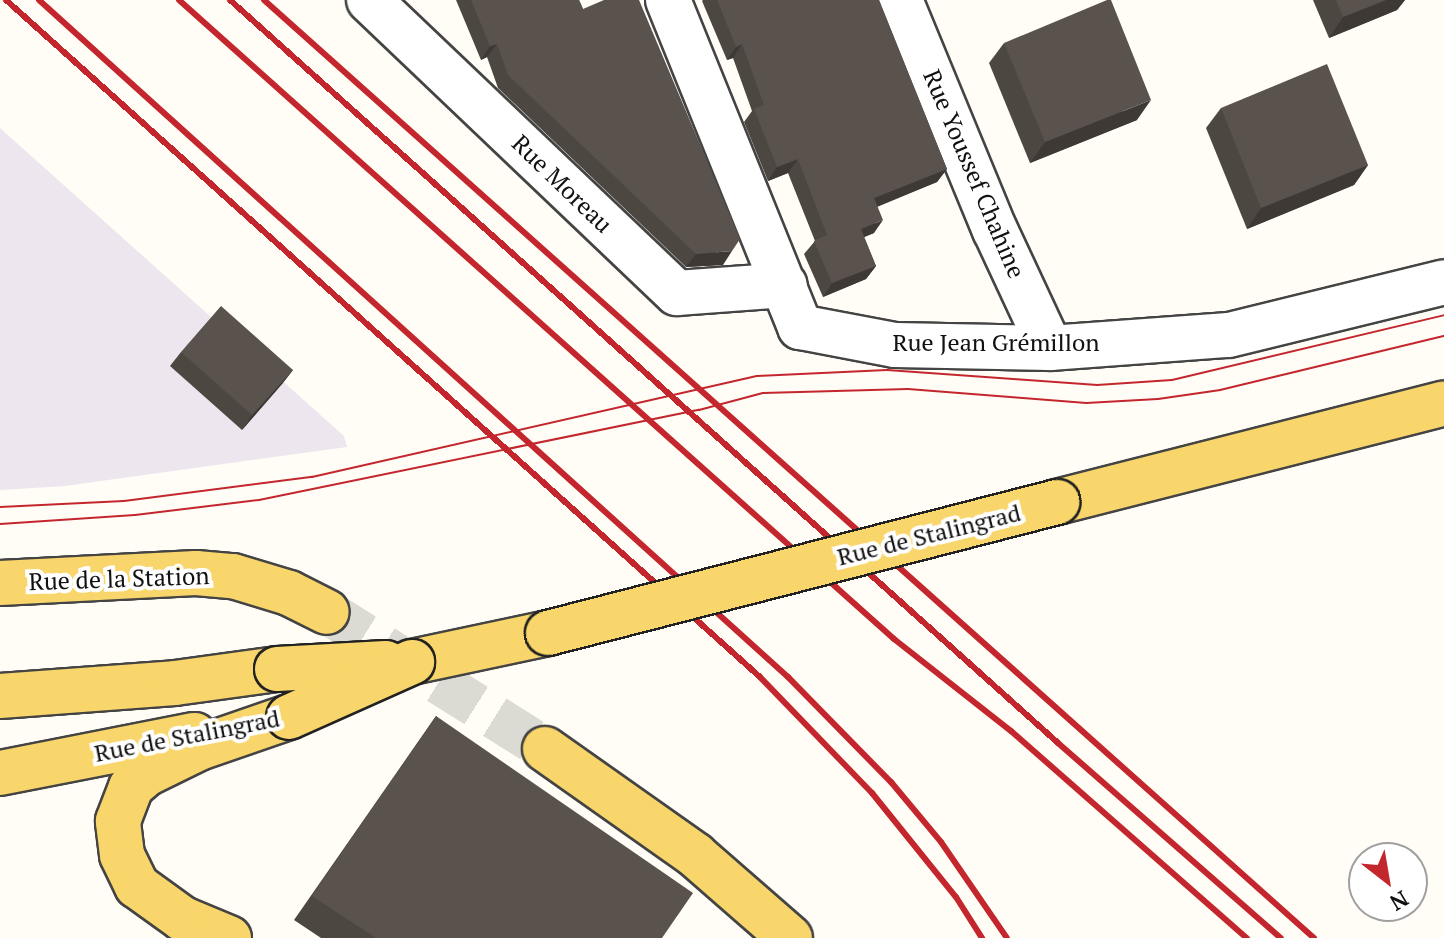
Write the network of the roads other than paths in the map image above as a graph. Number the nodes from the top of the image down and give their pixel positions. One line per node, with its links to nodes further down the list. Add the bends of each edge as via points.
1 (369, 0): 5 (street, Rue Moreau, via 677,293)
2 (668, 0): 5 (street, Rue Jean Grémillon)
3 (900, 0): 6 (street, Rue Youssef Chahine)
4 (1444, 282): 6 (street, Rue Jean Grémillon, via 1229,335)
5 (785, 285): 6 (street, Rue Jean Grémillon, via 800,327 895,345)
6 (1050, 348)
7 (1444, 403): 10 (main road, Rue de Stalingrad, bridge, via 548,633)
8 (0, 583): 9 (main road, Rue de la Station, via 233,576 289,593)
9 (327, 612)
10 (412, 662): 11 (main road, Rue de Stalingrad, bridge, via 277,669 175,683); 12 (main road, Rue de Stalingrad, bridge)
11 (0, 696)
12 (289, 717): 14 (main road, Rue de Stalingrad); 15 (main road, via 199,748 146,774 131,787 118,821 122,855 137,886 183,919)
13 (545, 749): 16 (main road, via 695,855)
14 (0, 773)
15 (229, 938)
16 (790, 938)

